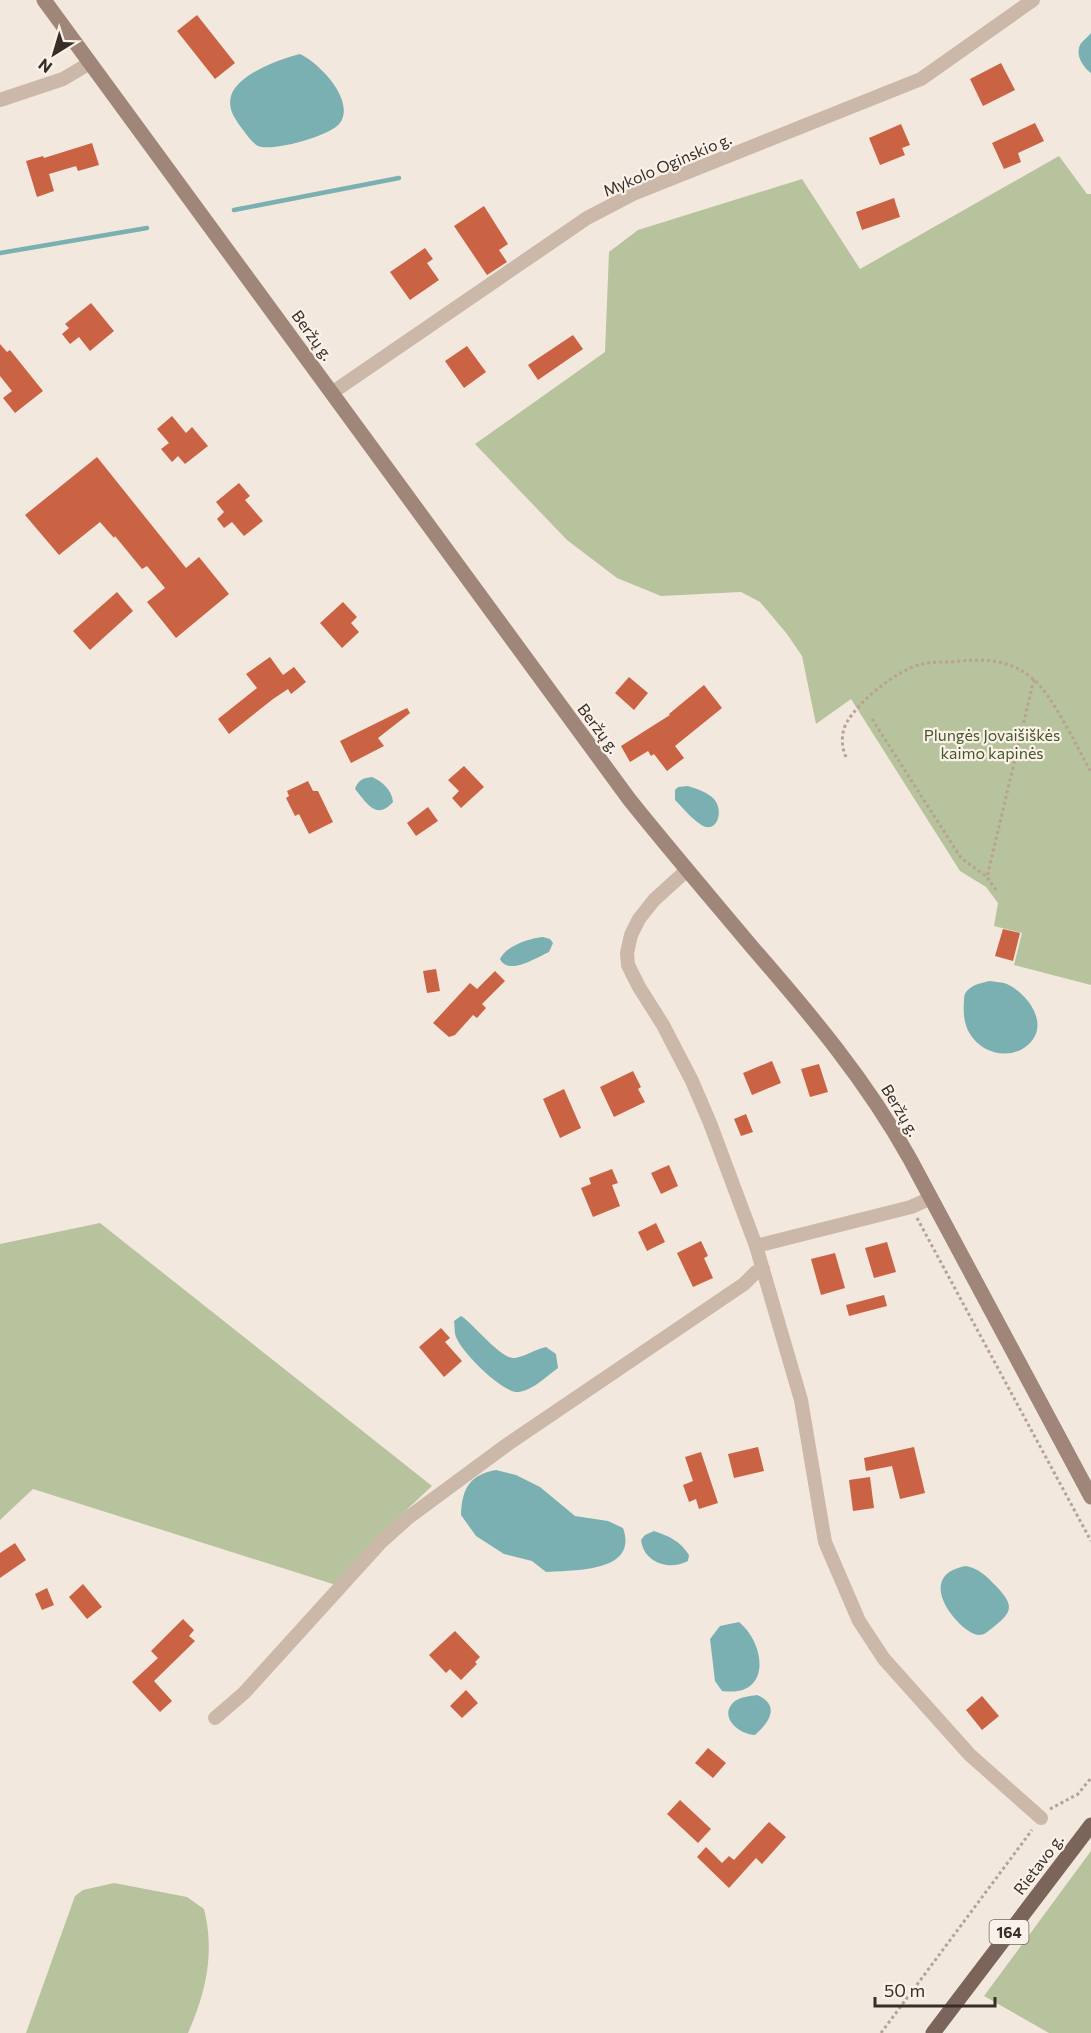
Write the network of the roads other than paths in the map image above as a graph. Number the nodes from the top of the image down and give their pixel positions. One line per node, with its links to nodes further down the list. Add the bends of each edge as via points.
1 (44, 0): 3 (main road, Beržų g.)
2 (1033, 0): 5 (street, Mykolo Oginskio g., via 921,79 633,194 587,218)
3 (90, 63): 4 (street, via 63,79); 5 (main road, Beržų g.)
4 (0, 100)
5 (333, 392): 6 (main road, Beržų g., via 546,687)
6 (687, 870): 7 (main road, Beržų g., via 867,1087); 8 (street, via 639,919 631,935 628,965 696,1091)
7 (931, 1198): 8 (street, via 911,1207); 10 (main road, Beržų g.)
8 (756, 1246): 9 (street)
9 (763, 1269): 11 (street, via 409,1517 381,1542 244,1693); 12 (street, via 801,1400 825,1542 859,1621 884,1659 969,1755)
10 (1091, 1497)
11 (215, 1718)
12 (1041, 1818)
13 (1089, 1826): 14 (main road, Rietavo g. / 164)
14 (933, 2033)

